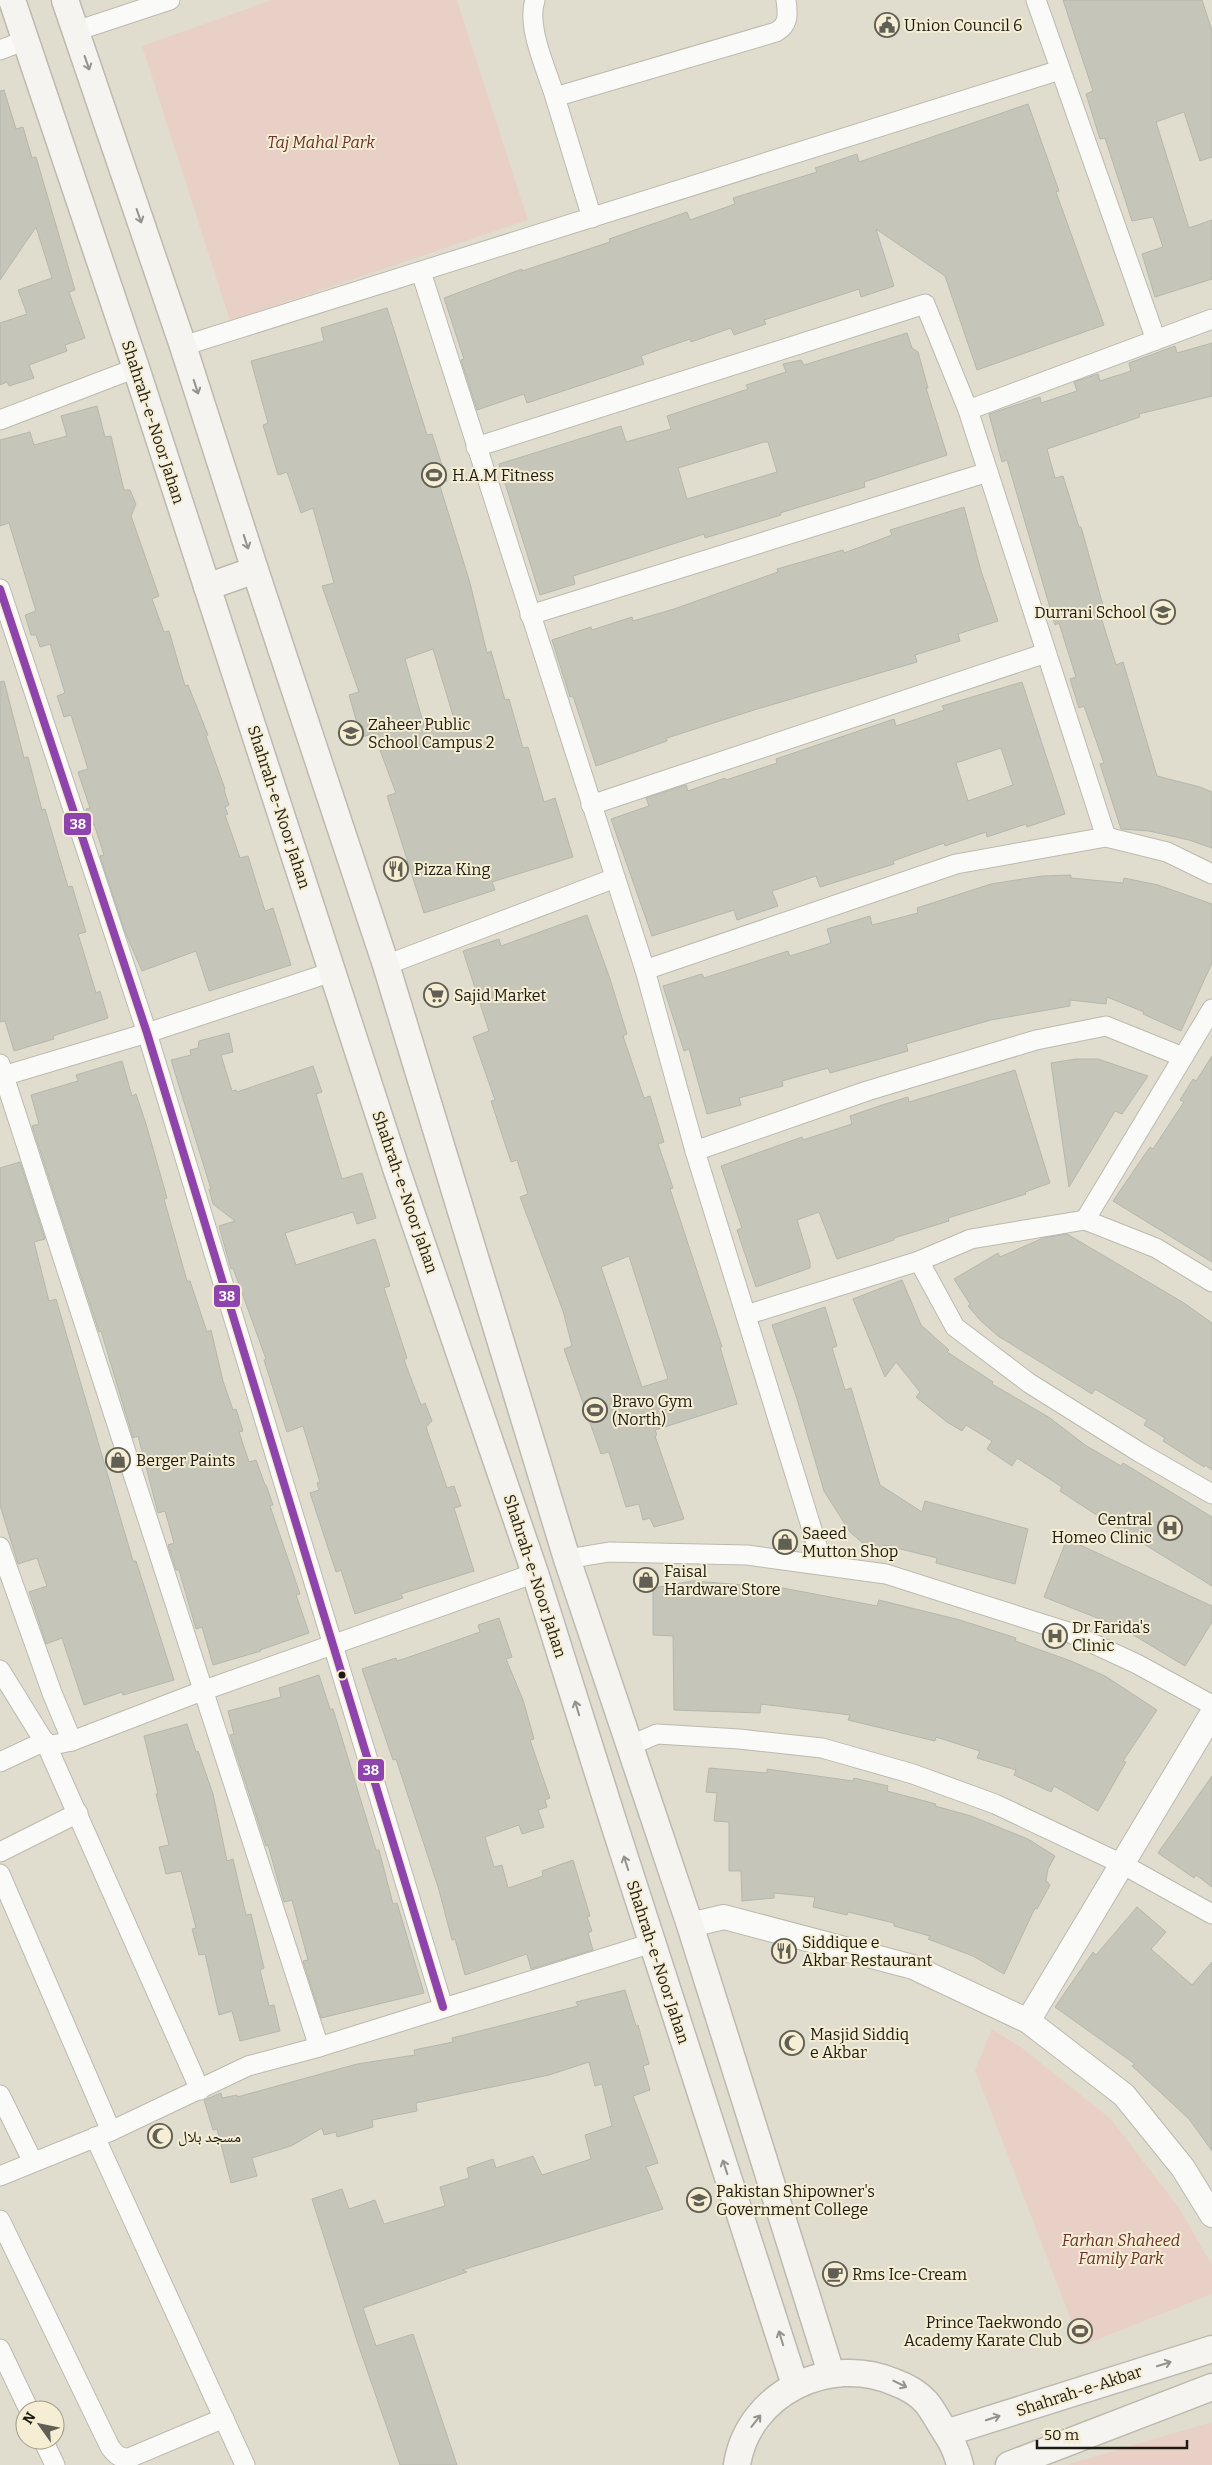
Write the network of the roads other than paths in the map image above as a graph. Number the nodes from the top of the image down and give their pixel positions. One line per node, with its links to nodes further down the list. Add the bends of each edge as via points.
1 (12, 0): 8 (main road, Shahrah-e-Noor Jahan)
2 (65, 0): 7 (main road)
3 (170, 0): 7 (street)
4 (535, 0): 11 (street, via 533,26)
5 (786, 0): 11 (street, via 787,21 776,32)
6 (1036, 0): 10 (street)
7 (76, 31): 16 (main road, one-way to 16)
8 (26, 40): 9 (street); 17 (main road, Shahrah-e-Noor Jahan)
9 (0, 50)
10 (1060, 70): 12 (street); 15 (street)
11 (555, 97): 12 (street)
12 (592, 218): 13 (street)
13 (421, 272): 16 (street); 20 (street)
14 (1212, 319): 15 (street)
15 (1156, 340): 18 (street)
16 (184, 346): 22 (main road, one-way to 22)
17 (136, 368): 19 (street); 23 (main road, Shahrah-e-Noor Jahan)
18 (968, 410): 20 (street, via 925,304); 21 (street)
19 (0, 420)
20 (476, 447): 25 (street)
21 (988, 472): 25 (street); 26 (street)
22 (254, 570): 23 (main road); 31 (main road)
23 (207, 586): 33 (main road, Shahrah-e-Noor Jahan)
24 (0, 589): 35 (street)
25 (530, 615): 27 (street)
26 (1046, 653): 27 (street); 28 (street)
27 (591, 805): 30 (street)
28 (1106, 838): 29 (street, via 1167,852); 32 (street, via 956,864)
29 (1212, 874)
30 (614, 878): 31 (street); 32 (street)
31 (386, 965): 45 (main road)
32 (644, 970): 38 (street)
33 (332, 972): 35 (street); 47 (main road, Shahrah-e-Noor Jahan)
34 (1212, 1009): 36 (street)
35 (147, 1033): 37 (street); 48 (street)
36 (1183, 1057): 38 (street, via 1106,1026 1036,1040 867,1091); 39 (street)
37 (1, 1072): 50 (street)
38 (694, 1151): 42 (street)
39 (1085, 1220): 40 (street, via 971,1239); 41 (street, via 1156,1248)
40 (919, 1261): 42 (street); 43 (street, via 955,1327 1028,1383)
41 (1212, 1282)
42 (746, 1315): 46 (street)
43 (1212, 1494)
44 (0, 1548): 53 (street)
45 (566, 1559): 46 (street, via 609,1552 666,1552 747,1555); 55 (main road)
46 (823, 1565): 51 (street, via 886,1574 1068,1632 1137,1664)
47 (535, 1573): 48 (street); 63 (main road, Shahrah-e-Noor Jahan, one-way to 47)
48 (334, 1644): 50 (street); 64 (street)
49 (0, 1670): 54 (street)
50 (202, 1691): 53 (street); 66 (street)
51 (1212, 1705)
52 (1212, 1714): 59 (street)
53 (72, 1741): 54 (street)
54 (46, 1744): 56 (street); 57 (street)
55 (629, 1746): 59 (street, via 657,1734 822,1748 913,1774 995,1804); 62 (main road)
56 (0, 1762)
57 (78, 1813): 58 (street); 67 (street)
58 (0, 1852)
59 (1122, 1864): 61 (street); 65 (street)
60 (0, 1874): 69 (street)
61 (1212, 1914)
62 (690, 1925): 65 (street, via 724,1917 913,1966); 76 (main road)
63 (652, 1943): 64 (street); 77 (main road, Shahrah-e-Noor Jahan, one-way to 63)
64 (443, 2007): 66 (street)
65 (1028, 2021): 72 (street, via 1124,2095 1183,2168)
66 (319, 2047): 67 (street, via 248,2066)
67 (200, 2090): 69 (street)
68 (0, 2095): 70 (street)
69 (103, 2134): 70 (street); 80 (street)
70 (33, 2162): 71 (street)
71 (0, 2176)
72 (1212, 2215)
73 (0, 2220): 80 (street, via 115,2454 129,2458)
74 (0, 2349): 79 (street)
75 (1212, 2349): 81 (main road, Shahrah-e-Akbar, one-way to 75)
76 (831, 2373): 77 (main road); 81 (main road, one-way to 81, via 857,2372 882,2376 906,2387 926,2402)
77 (795, 2385): 85 (main road, one-way to 77, via 751,2427 770,2403)
78 (1212, 2387): 87 (main road)
79 (24, 2400)
80 (224, 2418): 84 (street)
81 (946, 2433): 86 (main road, via 956,2448)
82 (48, 2450): 83 (street)
83 (55, 2465)
84 (245, 2465)
85 (738, 2465)
86 (960, 2465)
87 (1009, 2465)

